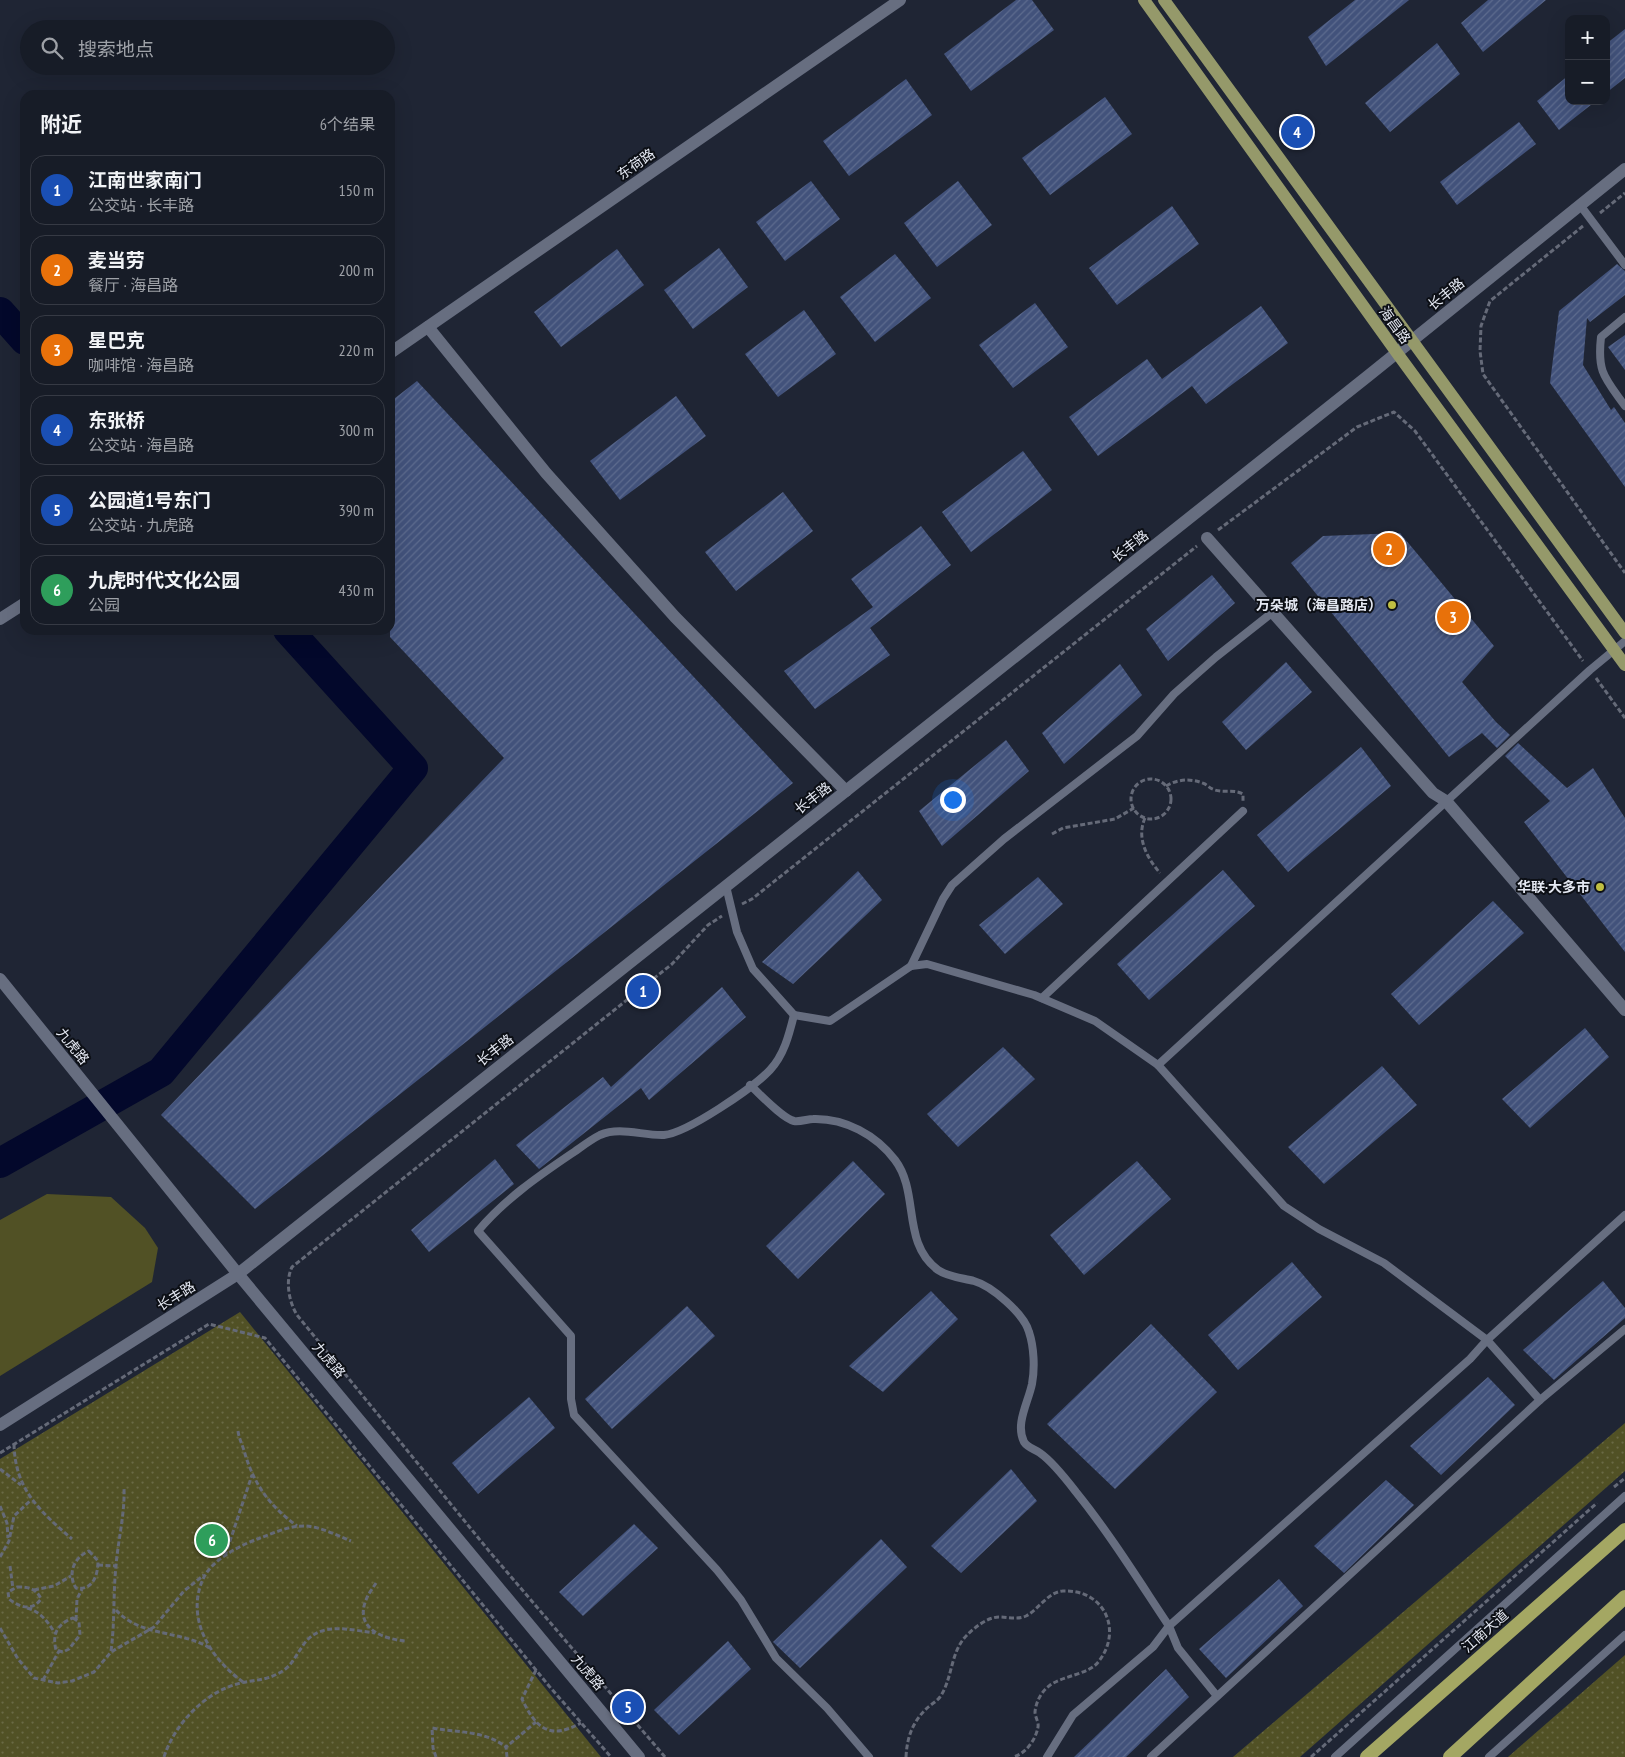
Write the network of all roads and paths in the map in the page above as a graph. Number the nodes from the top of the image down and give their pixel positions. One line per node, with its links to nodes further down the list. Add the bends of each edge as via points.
1 (900, 0): 10 (street, 东荷路)
2 (1144, 0): 13 (main road, 海昌路)
3 (1164, 0): 11 (main road, 海昌路)
4 (1625, 169): 6 (street, 长丰路)
5 (1625, 193): 7 (path)
6 (1580, 205): 7 (lane); 11 (street, 长丰路)
7 (1591, 219): 8 (lane); 16 (path, via 1490,301 1481,326 1482,374)
8 (1625, 265)
9 (1625, 317): 14 (lane, via 1600,337 1599,355 1602,374)
10 (428, 328): 12 (street, 东荷路); 27 (street, via 546,474 675,617)
11 (1411, 341): 13 (street, 长丰路); 20 (main road, 海昌路)
12 (395, 351)
13 (1397, 353): 22 (main road, 海昌路); 27 (street, 长丰路)
14 (1625, 406)
15 (1207, 538): 18 (street); 24 (path, via 1357,427 1394,412 1416,431); 35 (path, via 752,899)
16 (1625, 573)
17 (20, 605): 19 (street)
18 (1273, 612): 28 (street, via 1433,794); 36 (lane, via 1174,694 1137,736 1004,839 952,885)
19 (0, 619)
20 (1625, 633)
21 (1625, 641): 22 (lane)
22 (1615, 650): 23 (main road, 海昌路); 24 (lane)
23 (1625, 665)
24 (1590, 670): 25 (path); 28 (lane)
25 (1625, 718)
26 (1166, 786): 29 (path, via 1150,779 1138,784 1132,796); 30 (path, via 1177,780 1188,780 1213,790 1236,791 1242,794); 31 (path, via 1171,794 1170,808 1161,816)
27 (846, 791): 34 (street, 长丰路)
28 (1446, 801): 39 (street); 41 (lane)
29 (1134, 808): 31 (path); 32 (path, via 1115,819 1063,828)
30 (1243, 811): 33 (lane)
31 (1145, 818): 33 (path, via 1142,826 1147,857)
32 (1052, 834)
33 (1167, 882): 38 (lane)
34 (726, 886): 35 (lane); 44 (street, 长丰路)
35 (732, 910): 40 (lane, via 737,932 753,969); 106 (path, via 708,925 672,964 292,1267 288,1275 290,1304 297,1315 489,1551)
36 (911, 966): 38 (lane, via 927,964); 40 (lane, via 830,1021)
37 (0, 979): 44 (street, 九虎路)
38 (1042, 998): 41 (lane, via 1094,1021)
39 (1625, 1010)
40 (794, 1015): 42 (lane, via 782,1053 770,1070)
41 (1158, 1065): 46 (lane, via 1284,1206 1318,1229 1384,1263)
42 (750, 1085): 82 (lane, via 794,1121 814,1118 864,1130 895,1160 910,1198 914,1234 924,1254 939,1270 996,1292 1015,1312 1028,1330 1034,1360 1032,1384 1024,1406 1020,1433 1026,1446 1040,1453 1076,1492); 107 (lane, via 685,1129 664,1135 625,1131 600,1135 535,1178 492,1213 478,1231 571,1336 574,1415 717,1570 741,1600 776,1658 827,1708)
43 (1625, 1215): 46 (lane)
44 (238, 1274): 48 (street, 长丰路); 105 (street, 九虎路)
45 (1625, 1329): 47 (lane)
46 (1487, 1340): 47 (lane); 82 (lane, via 1470,1359)
47 (1540, 1400): 95 (lane)
48 (0, 1425)
49 (238, 1431): 53 (path)
50 (14, 1444): 51 (path); 55 (path, via 15,1466); 92 (path, via 209,1324 264,1338)
51 (0, 1453)
52 (0, 1471): 55 (path)
53 (252, 1476): 62 (path, via 271,1505); 68 (path)
54 (1625, 1478): 57 (path)
55 (24, 1487): 60 (path)
56 (124, 1488): 71 (path)
57 (1610, 1491)
58 (1625, 1496): 112 (lane)
59 (1603, 1498): 111 (path)
60 (31, 1500): 64 (path); 65 (path, via 14,1516)
61 (0, 1506): 65 (path, via 7,1523)
62 (298, 1526): 66 (path, via 323,1530); 68 (path, via 254,1541)
63 (1625, 1530): 100 (highway, 江南大道)
64 (72, 1538)
65 (9, 1541): 67 (path)
66 (350, 1541)
67 (0, 1557)
68 (225, 1557): 72 (path)
69 (98, 1565): 71 (path); 73 (path, via 95,1555 89,1551 76,1561); 76 (path, via 90,1586)
70 (10, 1566): 75 (path)
71 (116, 1566): 80 (path)
72 (207, 1574): 84 (path, via 184,1591 162,1619); 89 (path, via 197,1606 198,1622)
73 (71, 1575): 76 (path, via 76,1588); 77 (path, via 54,1586)
74 (376, 1583): 86 (path, via 364,1608 368,1626)
75 (13, 1589): 77 (path, via 26,1587); 79 (path, via 8,1592 9,1599)
76 (82, 1589): 81 (path, via 77,1599)
77 (34, 1590): 79 (path, via 41,1599)
78 (1625, 1597): 113 (highway)
79 (27, 1608): 85 (path, via 43,1616)
80 (116, 1609): 84 (path, via 123,1618); 91 (path)
81 (76, 1621): 85 (path, via 73,1618 66,1621); 90 (path, via 81,1630 77,1640 63,1652)
82 (1169, 1626): 95 (lane, via 1178,1648); 99 (lane, via 1153,1646 1073,1715)
83 (0, 1628): 93 (path, via 25,1669 34,1678)
84 (148, 1630): 89 (path, via 175,1634); 91 (path)
85 (55, 1633): 90 (path)
86 (375, 1633): 88 (path, via 390,1640); 94 (path, via 339,1628 322,1631 310,1637 287,1668 266,1679)
87 (1625, 1635): 114 (lane)
88 (406, 1641)
89 (210, 1648): 94 (path, via 231,1674)
90 (58, 1650): 93 (path)
91 (111, 1652): 93 (path, via 94,1672 83,1678 58,1683)
92 (536, 1670): 96 (path, via 522,1699); 97 (path)
93 (42, 1680)
94 (243, 1682): 101 (path, via 198,1706 178,1729)
95 (1217, 1696): 110 (lane)
96 (536, 1722): 97 (path, via 547,1731 558,1732); 98 (path)
97 (581, 1722): 104 (path)
98 (506, 1746): 102 (path, via 495,1738 432,1728); 103 (path)
99 (1053, 1755)
100 (1370, 1756)
101 (164, 1757)
102 (436, 1757)
103 (507, 1757)
104 (611, 1757)
105 (639, 1757)
106 (665, 1757)
107 (869, 1757)
108 (906, 1757): 109 (path, via 906,1743 913,1726 948,1683 955,1653 966,1636 991,1618 1025,1616 1061,1591 1087,1595 1108,1614 1111,1629 1108,1646 1098,1663 1082,1672 1062,1677 1048,1687 1038,1700 1035,1713 1038,1725 1032,1743)
109 (1013, 1757)
110 (1151, 1757)
111 (1311, 1757)
112 (1335, 1757)
113 (1450, 1757)
114 (1489, 1757)

